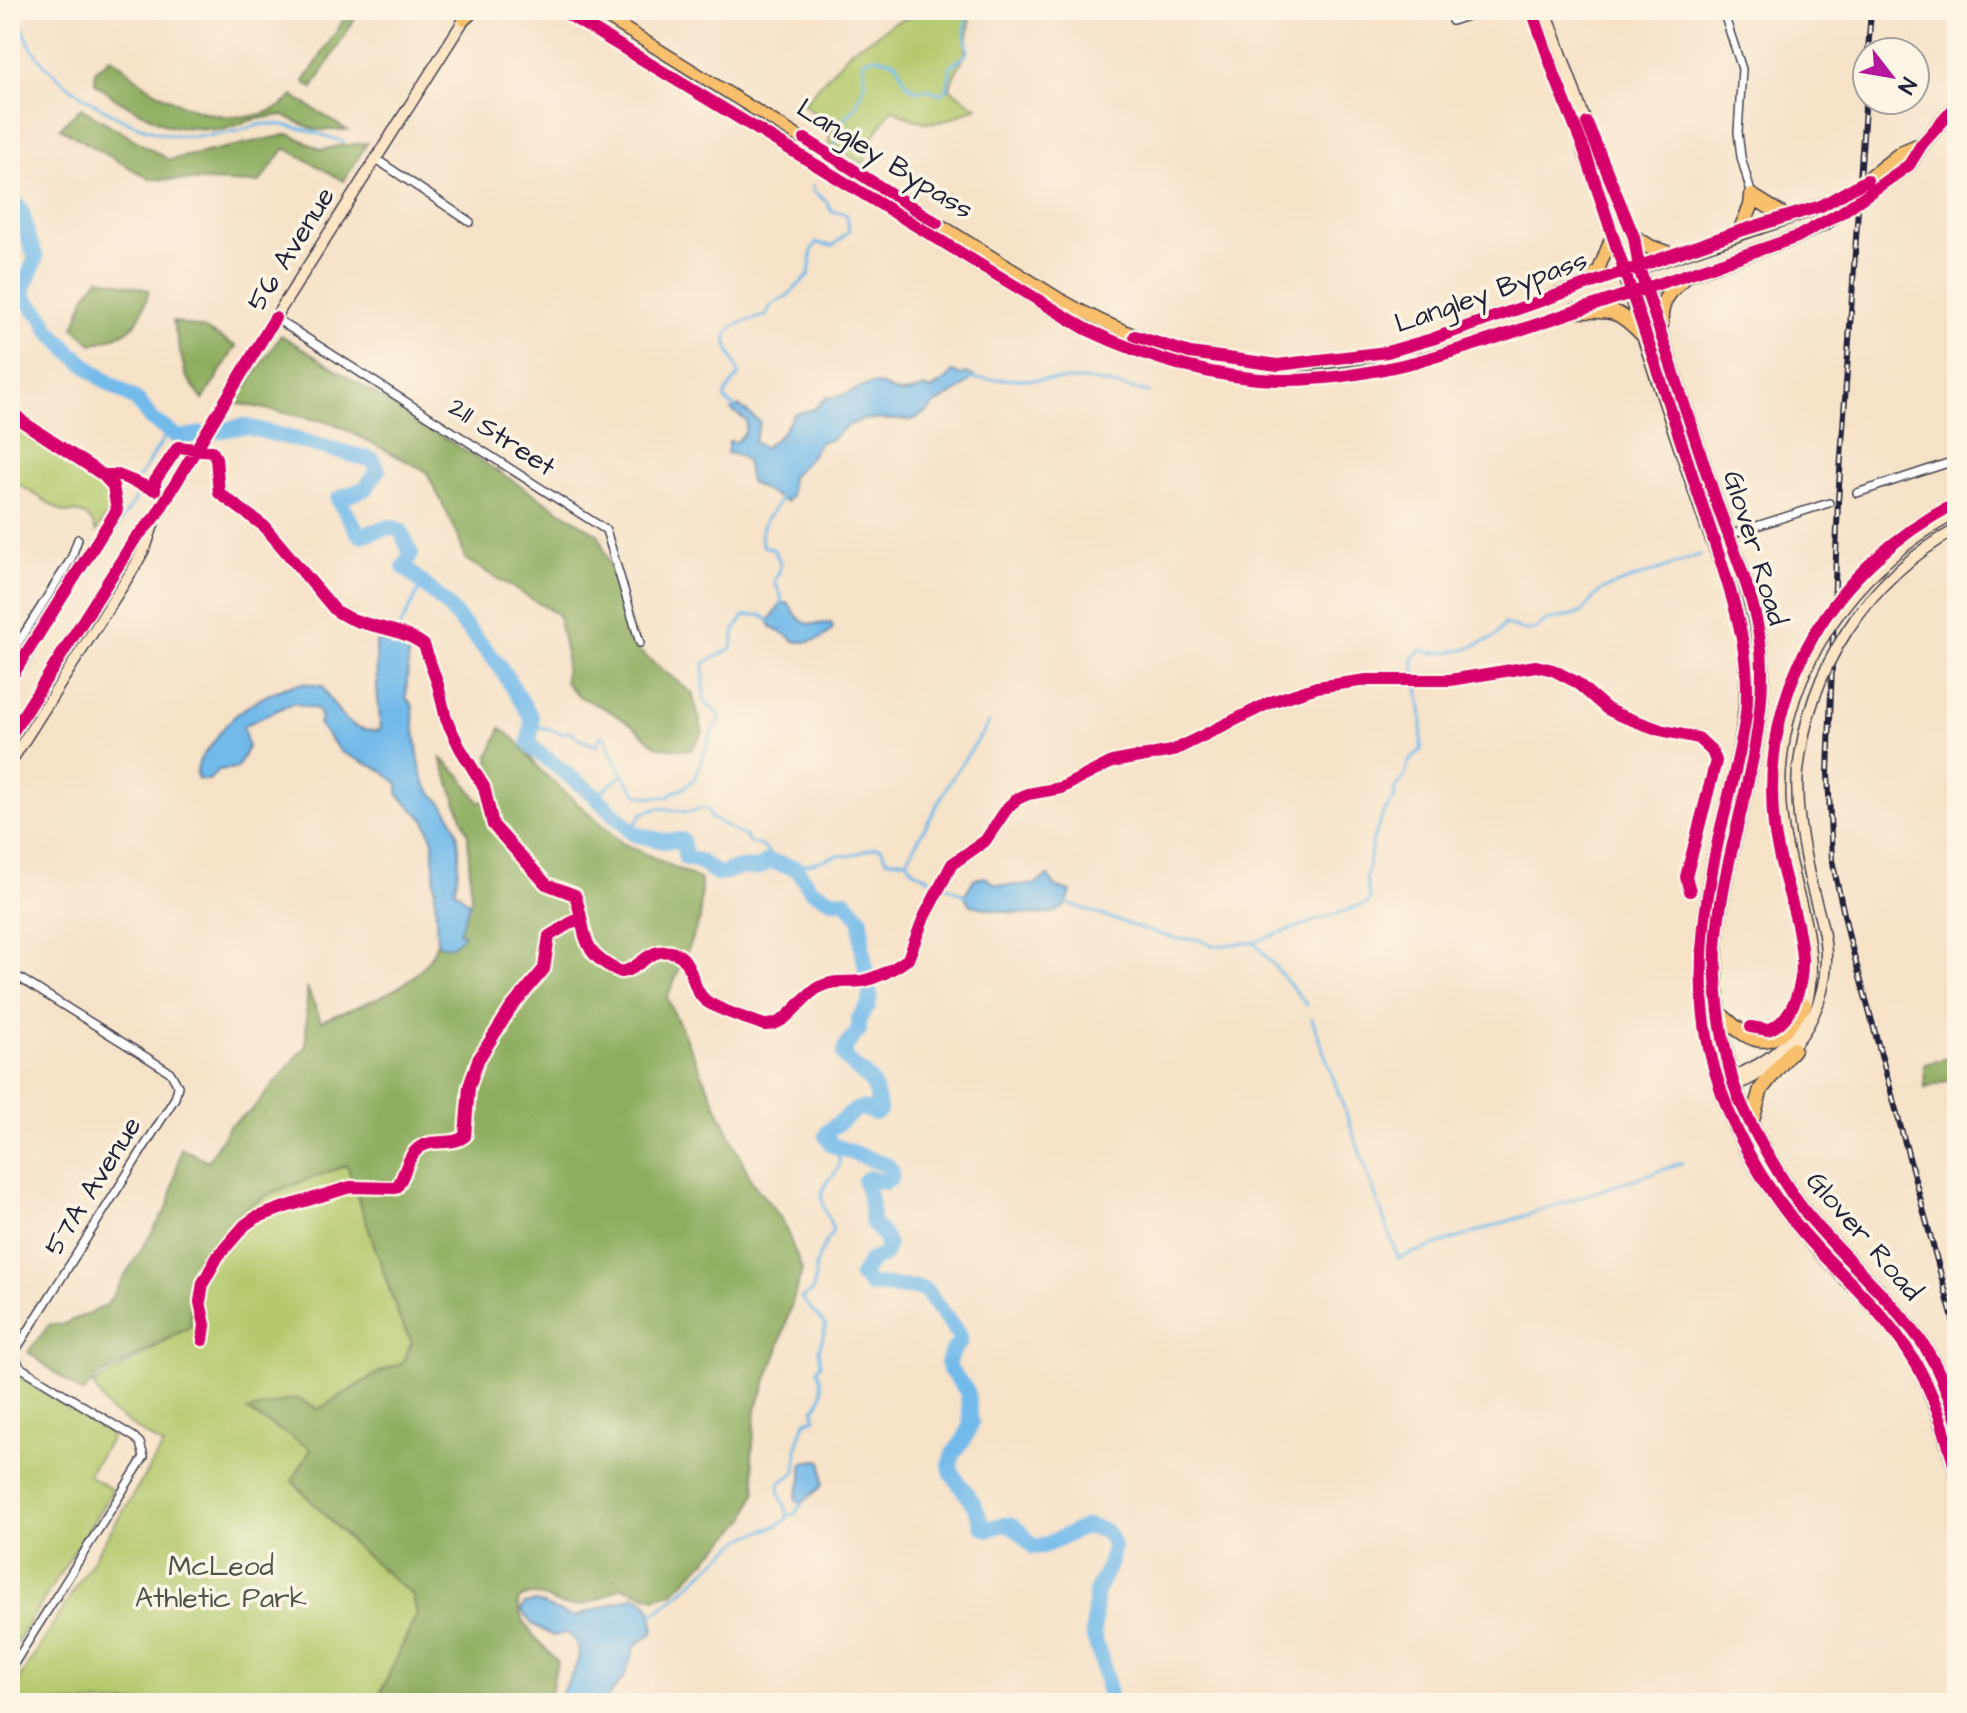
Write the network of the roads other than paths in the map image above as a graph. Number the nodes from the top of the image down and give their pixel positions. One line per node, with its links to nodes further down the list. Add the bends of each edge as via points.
1 (561, 10): 25 (main road, Langley Bypass, via 1062,316 1157,359 1252,378 1341,376 1451,351)
2 (595, 10): 22 (main road, Langley Bypass, via 1058,298 1152,343 1278,365 1327,361 1406,347)
3 (1485, 10): 8 (street)
4 (1532, 10): 16 (main road, Glover Road)
5 (1546, 10): 17 (main road, Glover Road)
6 (1720, 10): 12 (street, via 1742,69 1738,132)
7 (469, 13): 11 (main road, 56 Avenue)
8 (1452, 21)
9 (1957, 105): 10 (highway, Langley Bypass)
10 (1922, 144): 13 (highway, Langley Bypass, via 1841,196); 21 (highway, Langley Bypass, via 1909,165 1826,222 1797,237)
11 (376, 159): 14 (street); 26 (main road, 56 Avenue)
12 (1752, 196): 13 (highway); 15 (highway)
13 (1786, 217): 15 (highway, Langley Bypass)
14 (470, 222)
15 (1740, 231): 18 (highway, Langley Bypass)
16 (1612, 235): 20 (main road, Glover Road); 22 (main road, via 1599,269)
17 (1634, 237): 18 (highway); 19 (main road, Glover Road)
18 (1672, 255): 19 (highway, Langley Bypass)
19 (1639, 268): 20 (highway, Langley Bypass); 23 (highway, Glover Road)
20 (1624, 272): 22 (main road, Langley Bypass); 24 (highway, Glover Road)
21 (1690, 272): 23 (highway, Langley Bypass); 27 (highway, via 1666,297)
22 (1581, 286)
23 (1646, 288): 24 (highway, Langley Bypass); 27 (highway, Glover Road)
24 (1631, 293): 25 (main road, Langley Bypass); 28 (highway, Glover Road)
25 (1575, 311): 28 (highway, via 1621,314)
26 (275, 318): 33 (main road, 56 Avenue); 37 (street, 211 Street, via 606,530)
27 (1662, 333): 35 (highway, Glover Road)
28 (1644, 337): 47 (highway, Glover Road, via 1733,597 1747,666 1740,754 1709,883 1701,946 1709,1045)
29 (1957, 460): 30 (street)
30 (1857, 493)
31 (1829, 503): 35 (street)
32 (1957, 513): 44 (main road, bridge, via 1900,548 1863,581 1828,628 1803,676 1787,731 1780,791 1783,833 1812,954)
33 (156, 516): 38 (main road, 56 Avenue, via 135,539); 40 (main road, 56 Avenue, via 135,566)
34 (1957, 529): 46 (main road, bridge, via 1878,589 1850,623 1807,719 1798,773 1801,836 1826,961 1816,1010)
35 (1728, 535): 45 (highway, Glover Road, via 1759,630 1762,712 1721,910 1716,946)
36 (78, 539): 39 (street)
37 (640, 643)
38 (67, 645): 40 (main road); 41 (main road, 56 Avenue)
39 (10, 656)
40 (75, 659): 42 (main road, 56 Avenue)
41 (10, 736)
42 (10, 763)
43 (10, 972): 51 (street, 57A Avenue, via 170,1072 178,1086 16,1350 20,1367 134,1437 143,1450 142,1463)
44 (1804, 1005): 45 (highway, via 1789,1026 1766,1040 1746,1036); 47 (main road, via 1781,1047)
45 (1719, 1013): 47 (highway, Glover Road)
46 (1793, 1049): 47 (main road, via 1756,1076); 48 (highway, via 1761,1089)
47 (1728, 1083): 48 (highway, Glover Road); 50 (highway, Glover Road, via 1726,1109 1789,1216 1888,1323 1913,1358 1939,1415)
48 (1751, 1124): 49 (highway, Glover Road, via 1811,1219 1922,1342)
49 (1957, 1421)
50 (1957, 1475)
51 (10, 1670)

